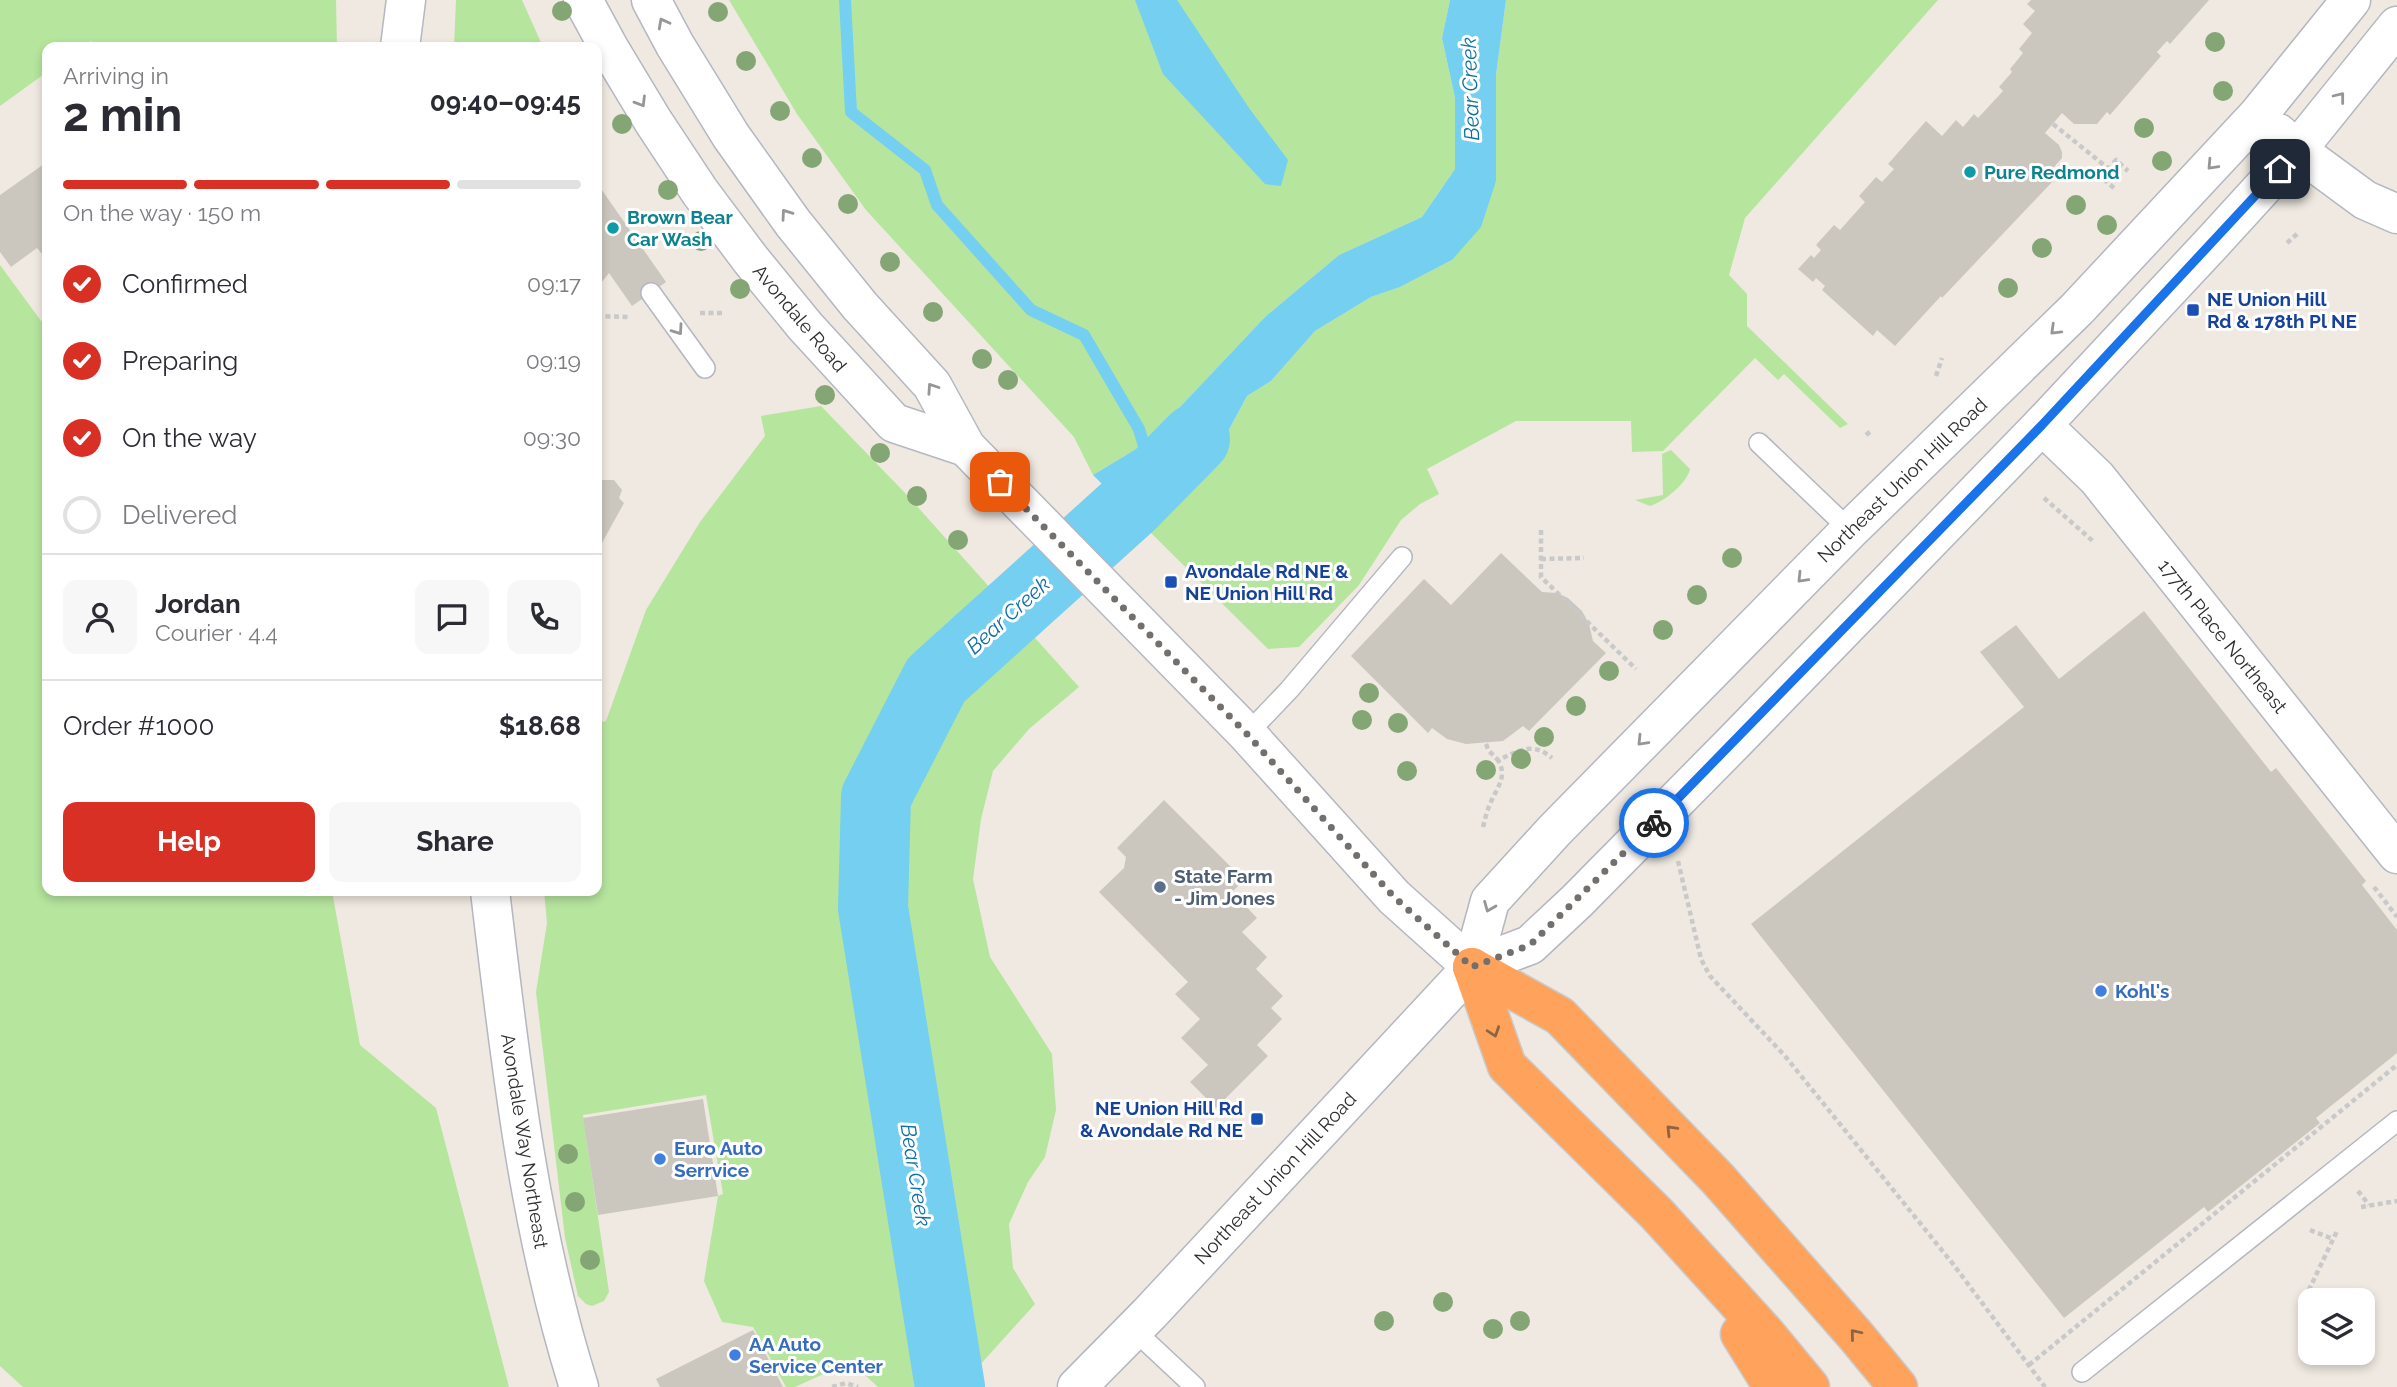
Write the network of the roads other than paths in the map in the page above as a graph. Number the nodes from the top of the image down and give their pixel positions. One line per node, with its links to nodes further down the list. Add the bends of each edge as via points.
1 (396, 0): 7 (main road)
2 (406, 0): 8 (main road)
3 (583, 0): 16 (main road, Avondale Road, one-way to 16, via 700,192 804,326 894,423)
4 (651, 0): 16 (main road, Avondale Road, one-way to 4, via 932,385 801,234 731,136)
5 (2351, 0): 9 (main road, Northeast Union Hill Road)
6 (2397, 26): 10 (main road, Northeast Union Hill Road, one-way to 6)
7 (399, 42)
8 (400, 42)
9 (2258, 116): 10 (main road); 17 (main road, Northeast Union Hill Road, one-way to 17, via 2077,309)
10 (2297, 150): 11 (main road, via 2365,201); 14 (main road, Northeast Union Hill Road)
11 (2397, 214)
12 (651, 293): 13 (lane, one-way to 13)
13 (705, 368)
14 (2042, 425): 20 (main road, 177th Place Northeast, via 2097,478); 22 (main road, Northeast Union Hill Road, via 1566,911 1530,945)
15 (1759, 443): 17 (lane)
16 (966, 447): 19 (main road, Avondale Road)
17 (1850, 530): 22 (main road, Northeast Union Hill Road, one-way to 22, via 1490,901)
18 (1402, 556): 19 (lane)
19 (1247, 734): 22 (main road, Avondale Road, via 1394,897)
20 (2397, 854)
21 (491, 896): 27 (main road, Avondale Way Northeast, via 524,1154 542,1252)
22 (1472, 967): 24 (highway, one-way to 24, via 1507,1066); 25 (main road, Northeast Union Hill Road); 32 (highway, one-way to 22, via 1726,1188 1560,1016)
23 (2397, 1121): 26 (lane)
24 (1657, 1214): 30 (highway); 31 (highway)
25 (1133, 1329): 28 (main road, Northeast Union Hill Road); 29 (lane)
26 (2082, 1372)
27 (579, 1387)
28 (1077, 1387)
29 (1195, 1387)
30 (1773, 1387)
31 (1810, 1387)
32 (1898, 1387)

